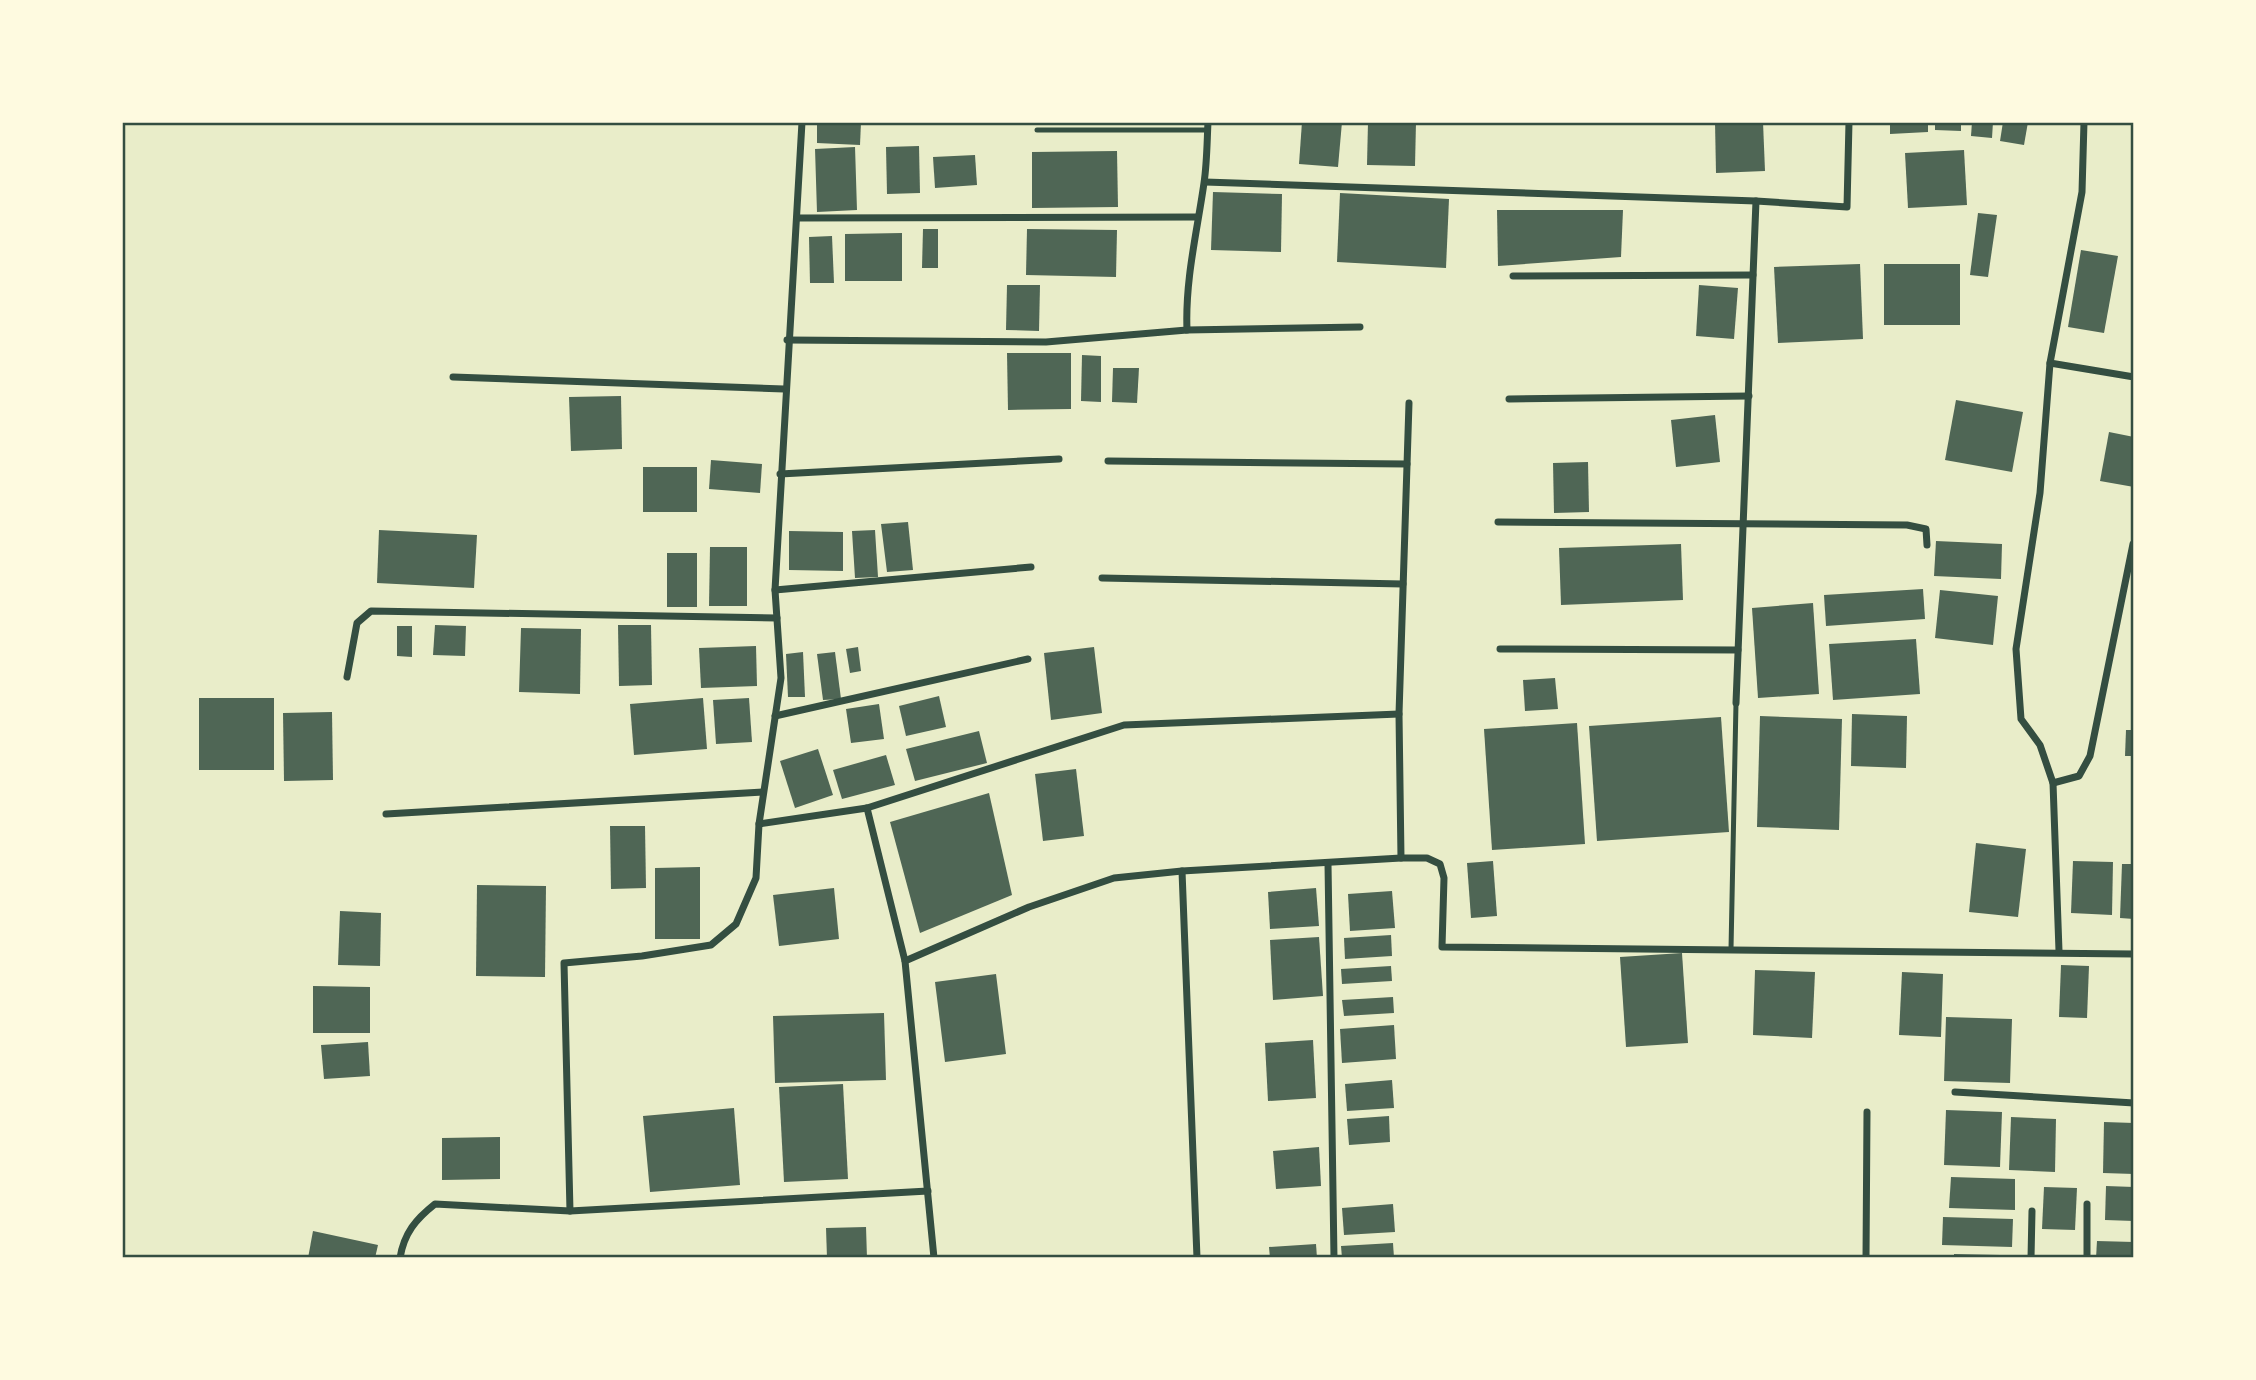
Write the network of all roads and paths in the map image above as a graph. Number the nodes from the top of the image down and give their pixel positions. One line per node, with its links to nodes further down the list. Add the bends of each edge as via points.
1 (802, 122): 9 (street)
2 (1849, 122): 7 (street, via 1847,207)
3 (2084, 122): 15 (street, via 2082,192)
4 (1207, 126): 5 (lane); 6 (street)
5 (1037, 130)
6 (1205, 182): 7 (street); 8 (street)
7 (1756, 201): 10 (street)
8 (1196, 217): 9 (street); 13 (street)
9 (797, 218): 14 (street)
10 (1754, 275): 11 (street); 19 (street)
11 (1513, 276)
12 (1360, 327): 13 (street)
13 (1187, 330): 14 (street, via 1046,342)
14 (787, 340): 18 (street)
15 (2050, 363): 17 (street); 42 (street, via 2040,493 2016,649 2021,719 2040,745)
16 (453, 377): 18 (street)
17 (2133, 377)
18 (784, 389): 25 (street)
19 (1749, 396): 20 (street); 27 (street)
20 (1509, 398)
21 (1409, 403): 24 (street)
22 (1059, 459): 25 (street)
23 (1108, 461): 24 (street)
24 (1407, 464): 32 (street)
25 (780, 474): 33 (street)
26 (1498, 522): 27 (street)
27 (1741, 522): 29 (street, via 1915,526 1926,530); 36 (street)
28 (2133, 544): 42 (street, via 2090,756 2080,776)
29 (1927, 545)
30 (1031, 567): 33 (street)
31 (1102, 578): 32 (street)
32 (1403, 584): 40 (street)
33 (775, 590): 34 (street)
34 (777, 618): 38 (street, via 372,611 357,623); 41 (street, via 781,678)
35 (1500, 649): 36 (street)
36 (1738, 650): 39 (street)
37 (1028, 659): 41 (street)
38 (347, 677)
39 (1736, 703): 50 (lane)
40 (1399, 714): 44 (street, via 1124,725); 47 (street)
41 (775, 716): 43 (street)
42 (2053, 783): 51 (street)
43 (763, 792): 45 (street); 46 (street)
44 (867, 808): 46 (street); 53 (street)
45 (386, 814)
46 (759, 824): 59 (street, via 756,878 736,924 711,946 564,963)
47 (1401, 859): 48 (street); 50 (street, via 1427,858 1440,864 1444,878 1442,947)
48 (1328, 864): 49 (street); 64 (street)
49 (1182, 870): 53 (street, via 1114,878 1029,907); 63 (street)
50 (1731, 949): 51 (street)
51 (2059, 951): 52 (street)
52 (2133, 954)
53 (905, 961): 57 (street)
54 (1955, 1092): 55 (street)
55 (2133, 1103)
56 (1867, 1112): 65 (street)
57 (928, 1191): 59 (street); 62 (street)
58 (2087, 1204): 67 (street)
59 (570, 1211): 61 (street, via 435,1204 417,1218 402,1243)
60 (2032, 1211): 66 (street)
61 (400, 1258)
62 (934, 1258)
63 (1197, 1258)
64 (1334, 1258)
65 (1866, 1258)
66 (2031, 1258)
67 (2087, 1258)

